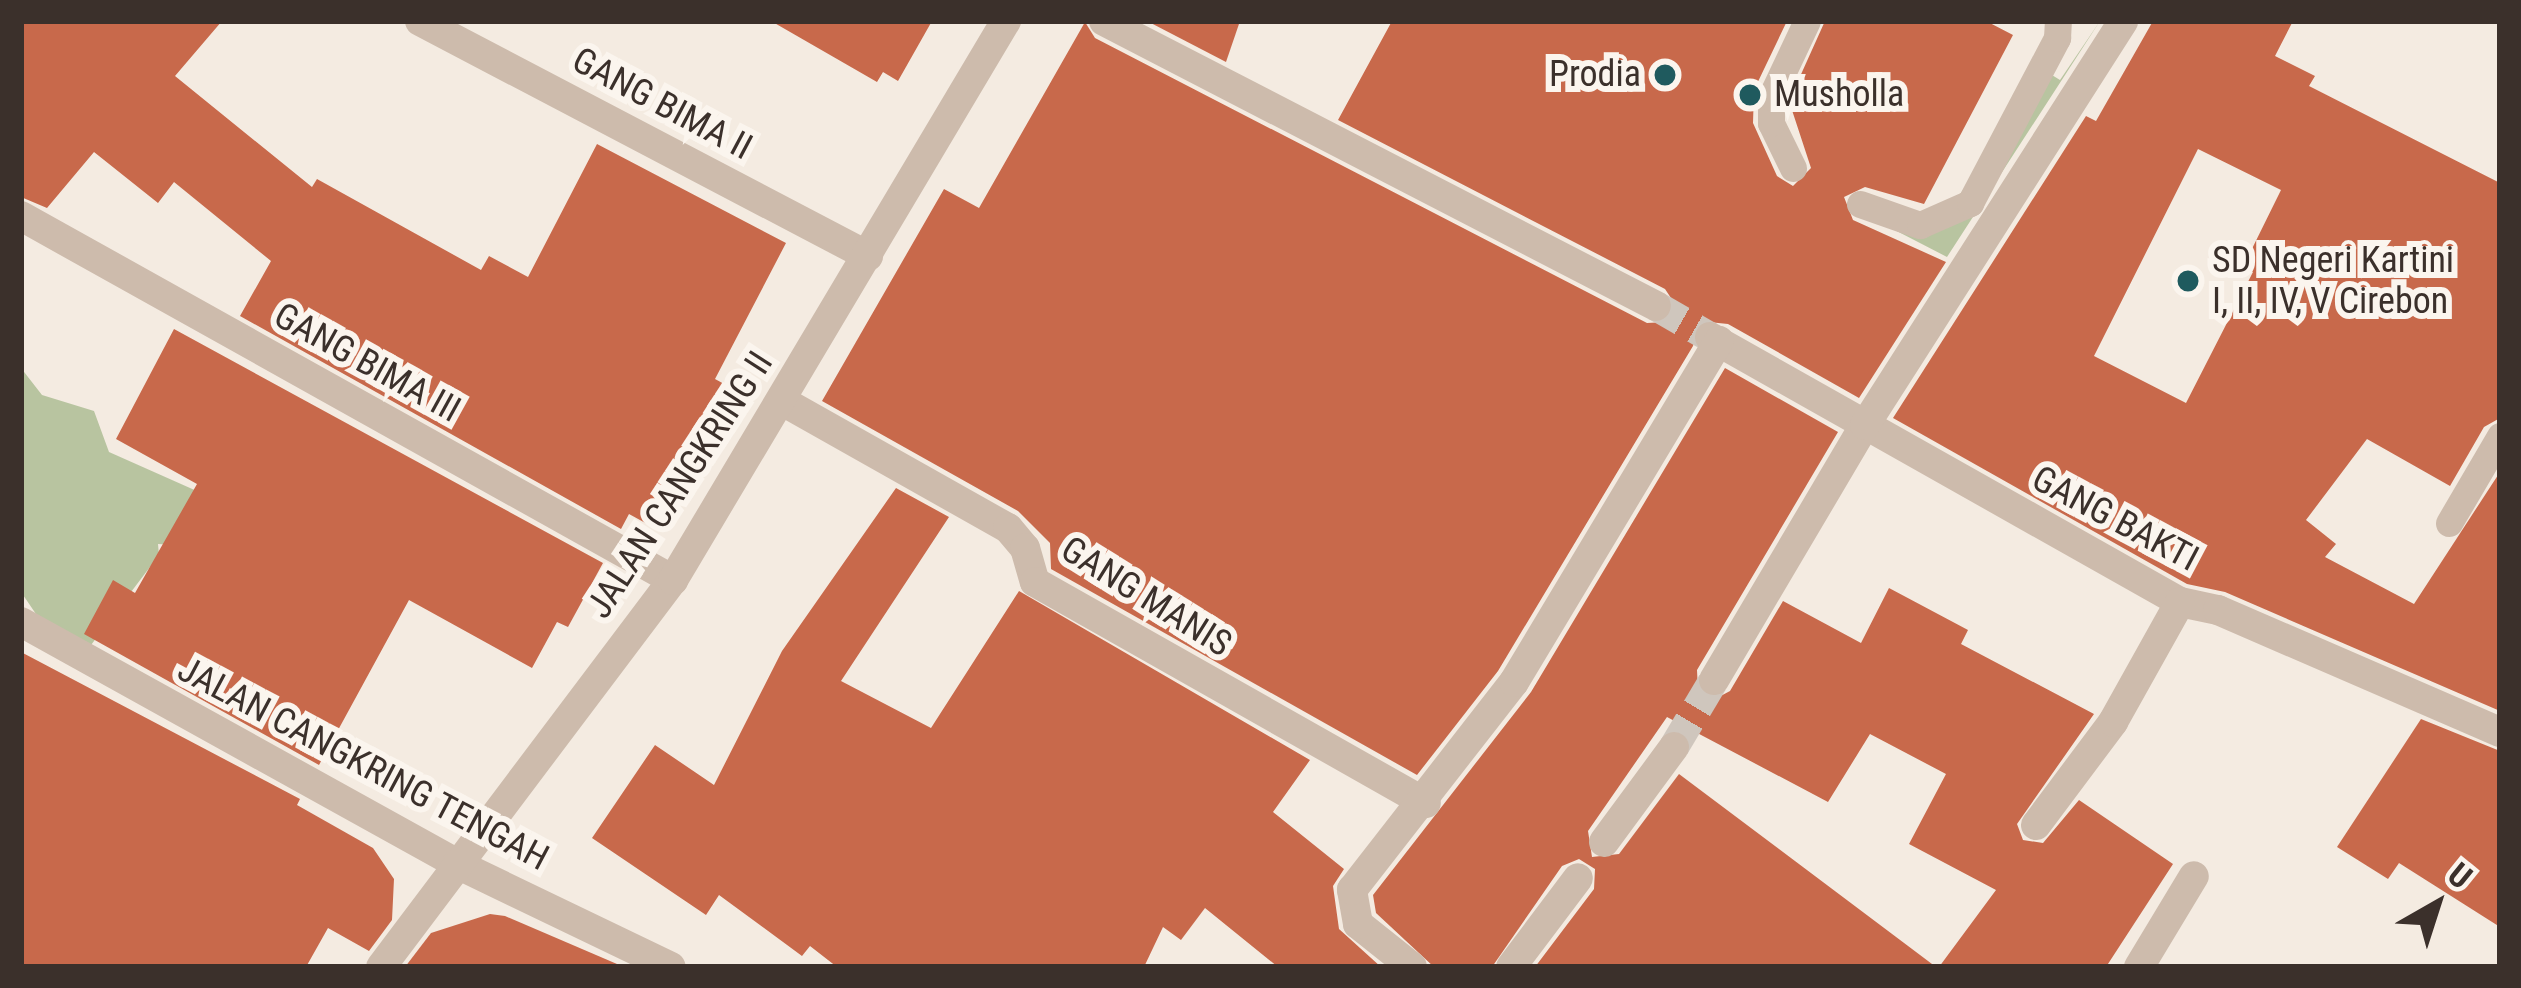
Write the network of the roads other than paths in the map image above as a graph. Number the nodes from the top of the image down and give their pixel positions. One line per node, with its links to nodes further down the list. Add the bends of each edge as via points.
1 (420, 21): 10 (street, GANG BIMA II)
2 (1006, 21): 10 (street, JALAN CANGKRING II)
3 (1104, 21): 11 (street)
4 (1808, 21): 8 (lane, via 1771,97 1771,123 1797,160 1788,101)
5 (2045, 21): 6 (lane, via 1957,191 1919,207 1864,196 1919,225 1970,203 2057,38)
6 (2058, 21)
7 (2123, 21): 13 (street)
8 (1813, 50)
9 (21, 216): 16 (street, GANG BIMA III)
10 (868, 256): 12 (street, JALAN CANGKRING II)
11 (1656, 306)
12 (784, 402): 16 (street, JALAN CANGKRING II); 22 (street, GANG MANIS, via 1008,528 1025,548 1035,583)
13 (1864, 425): 17 (street, GANG BAKTI); 19 (street); 22 (street, GANG BAKTI, via 1715,339 1514,682)
14 (2500, 436): 15 (lane)
15 (2449, 524)
16 (673, 580): 25 (street, JALAN CANGKRING II)
17 (2180, 602): 20 (street, GANG BAKTI, via 2218,610); 23 (street, via 2114,722)
18 (21, 622): 25 (street, JALAN CANGKRING TENGAH)
19 (1714, 680)
20 (2500, 732)
21 (1675, 747): 24 (street)
22 (1426, 803): 30 (street, via 1352,895 1361,928)
23 (2036, 825)
24 (1604, 842)
25 (457, 864): 28 (street, JALAN CANGKRING II); 29 (street, JALAN CANGKRING TENGAH)
26 (2194, 876): 32 (street)
27 (1578, 878): 31 (street)
28 (381, 967)
29 (671, 967)
30 (1412, 967)
31 (1511, 967)
32 (2139, 967)

